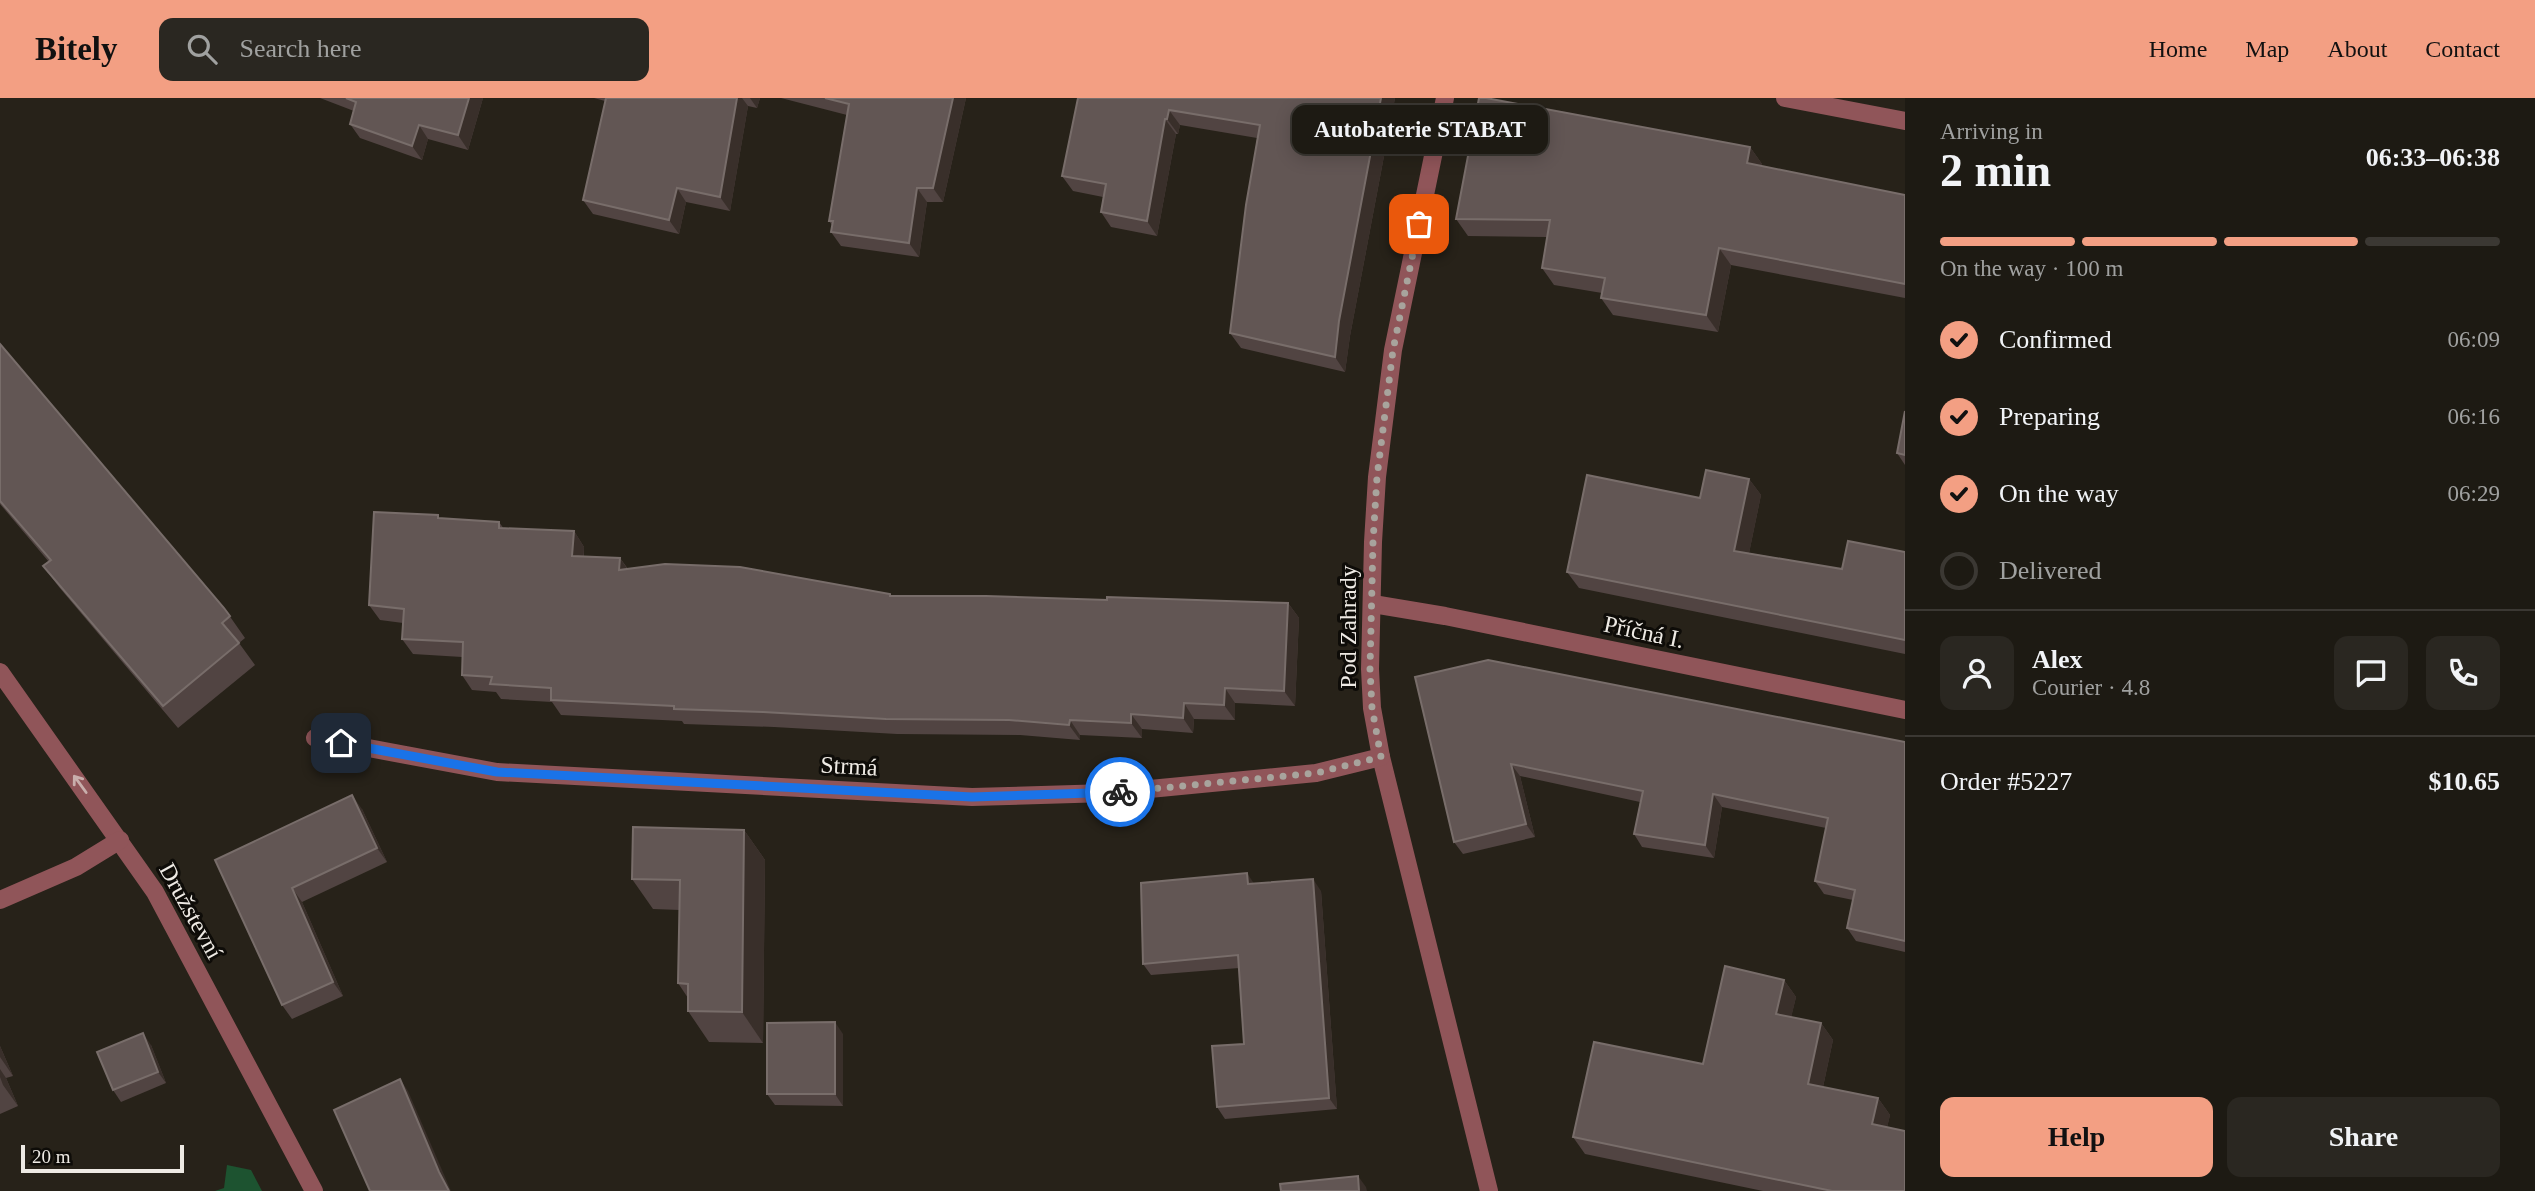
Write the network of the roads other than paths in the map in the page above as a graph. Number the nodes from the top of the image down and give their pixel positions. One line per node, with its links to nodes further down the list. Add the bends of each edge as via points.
1 (1445, 98): 4 (street, Pod Zahrady, via 1393,350 1377,477)
2 (1785, 98): 3 (street)
3 (1905, 121)
4 (1373, 604): 6 (street, Příčná I.); 8 (street, Pod Zahrady, via 1371,695)
5 (0, 672): 9 (street, Družstevní, one-way to 5)
6 (1905, 710)
7 (315, 738): 8 (street, Strmá, via 497,772 972,797 1108,793 1316,773)
8 (1381, 757): 12 (street, Pod Zahrady)
9 (120, 840): 10 (street, via 76,867); 11 (street, Družstevní, via 155,891)
10 (0, 900)
11 (314, 1191)
12 (1489, 1191)

